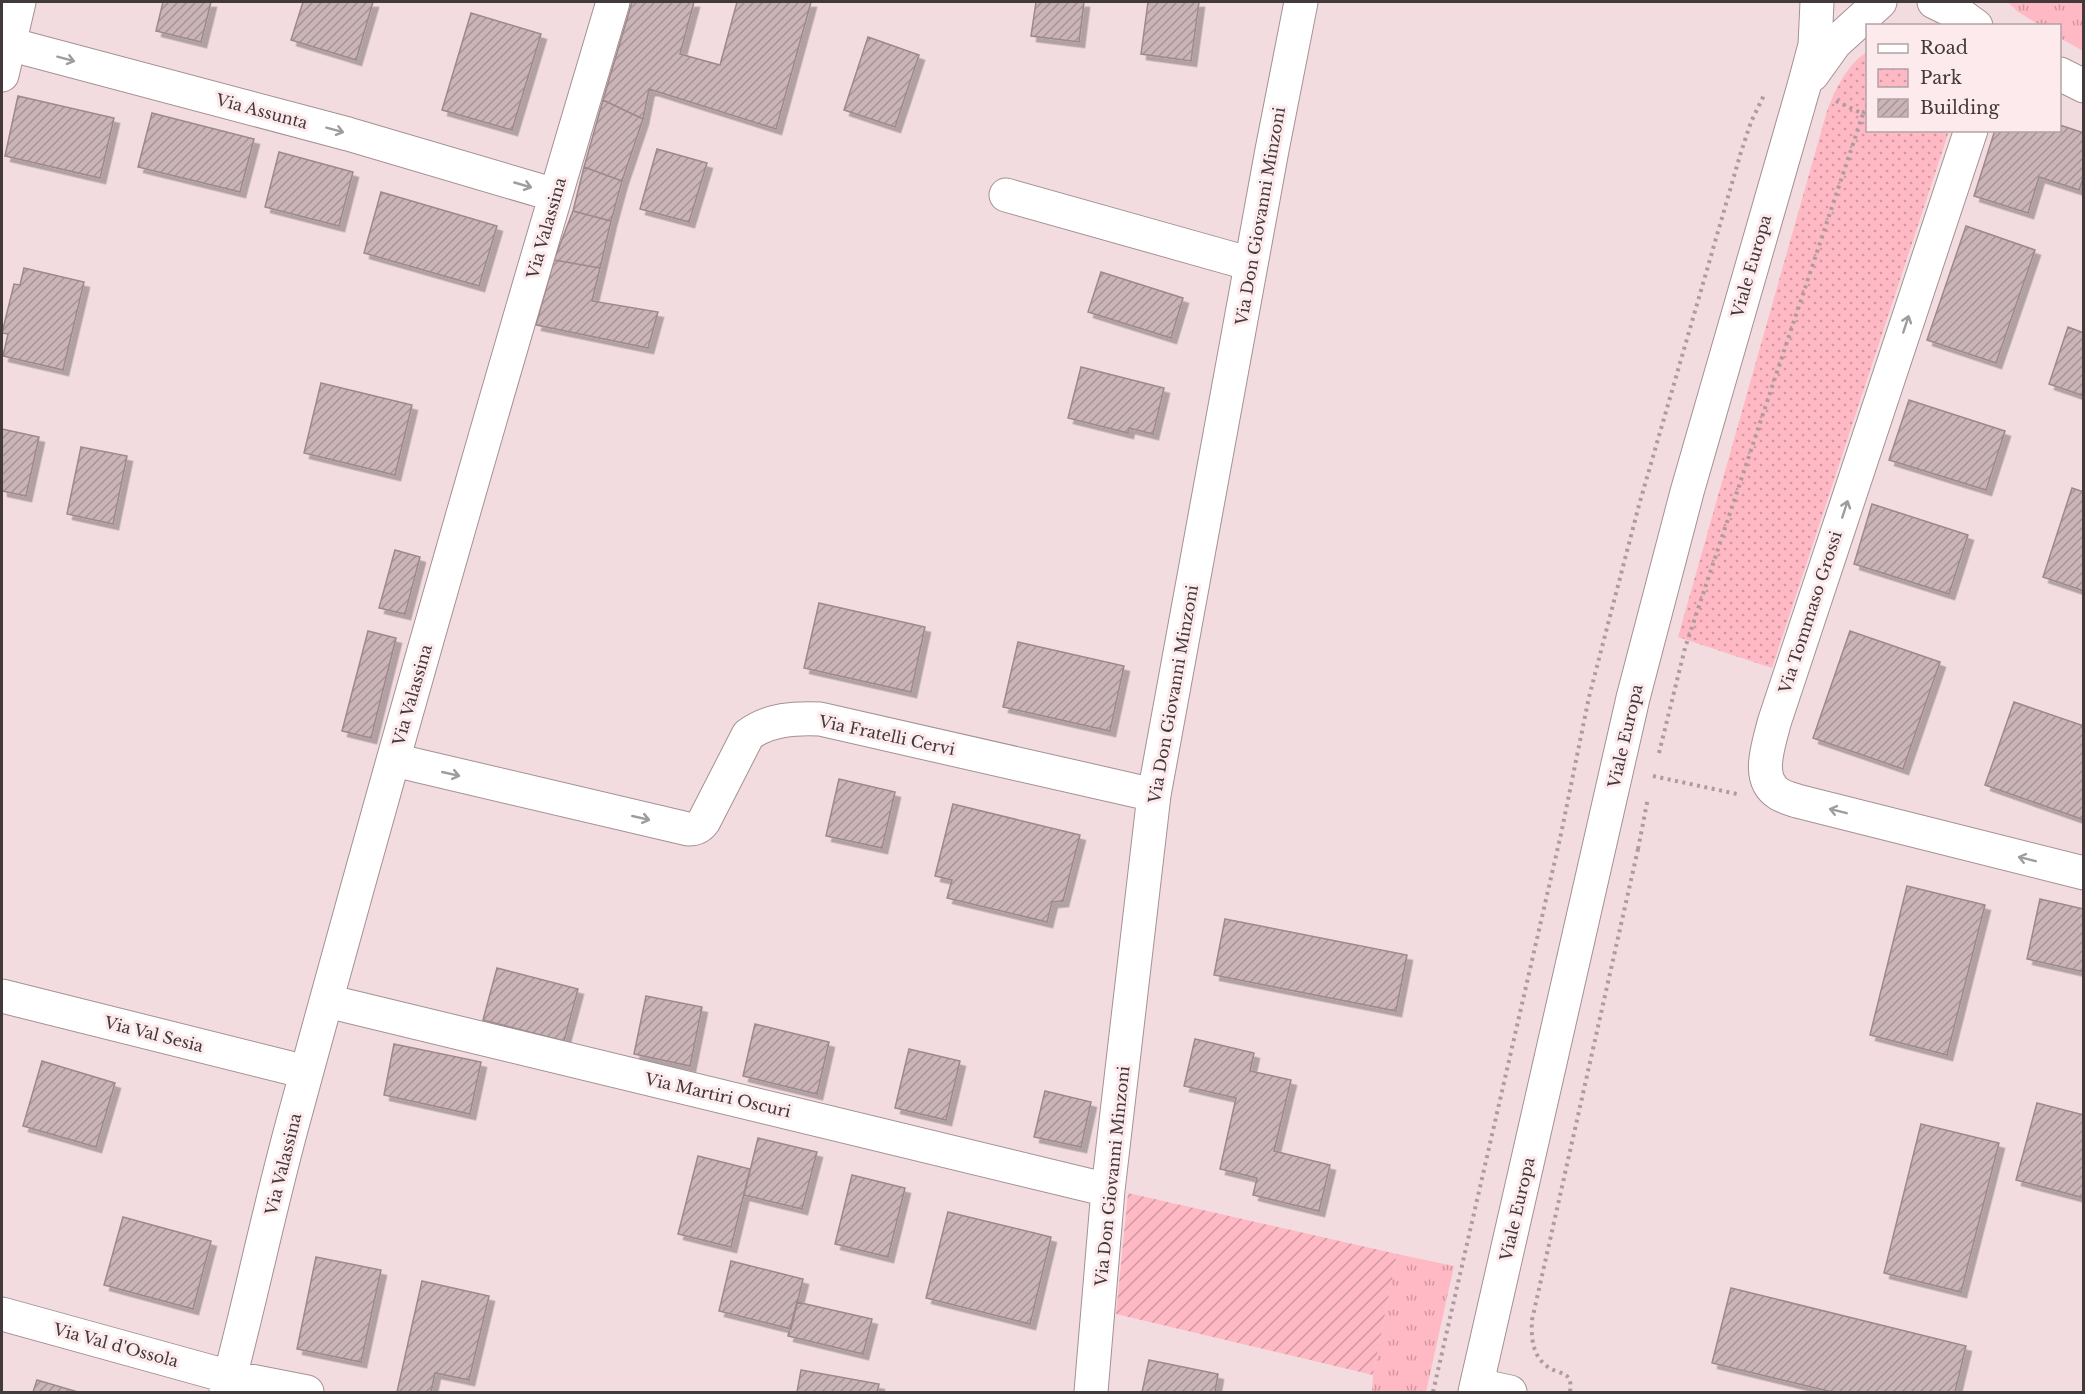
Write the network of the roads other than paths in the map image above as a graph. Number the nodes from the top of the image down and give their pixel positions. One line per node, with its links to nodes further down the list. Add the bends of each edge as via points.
1 (19, 2): 8 (street, Via Assunta)
2 (613, 2): 13 (street, Via Valassina)
3 (1301, 2): 15 (street, Via Don Giovanni Minzoni)
4 (1817, 2): 10 (street, Viale Europa, via 1815,45)
5 (1860, 2): 6 (street)
6 (1874, 2)
7 (1880, 2): 10 (street, Viale Europa, via 1835,43)
8 (5, 59): 13 (street, Via Assunta, one-way to 13, via 348,134)
9 (2061, 74): 11 (street)
10 (1804, 86): 25 (street, Viale Europa, via 1687,492 1633,698)
11 (2084, 86)
12 (1970, 132): 18 (street, Via Tommaso Grossi, one-way to 12, via 1797,801 1779,794 1767,781 1765,768 1774,723)
13 (555, 195): 16 (street, Via Valassina)
14 (1006, 195): 15 (street)
15 (1251, 264): 17 (street, Via Don Giovanni Minzoni)
16 (394, 760): 17 (street, Via Fratelli Cervi, one-way to 17, via 688,829 704,822 743,741 755,729 795,719 820,719); 20 (street, Via Valassina)
17 (1155, 795): 22 (street, Via Don Giovanni Minzoni)
18 (2084, 873)
19 (2, 996): 21 (street, Via Val Sesia)
20 (327, 1001): 21 (street, Via Valassina); 22 (street, Via Martiri Oscuri)
21 (306, 1072): 24 (street, Via Valassina)
22 (1108, 1190): 27 (street, Via Don Giovanni Minzoni)
23 (2, 1314): 24 (street, Via Val d'Ossola)
24 (228, 1385): 26 (street, Via Val d'Ossola)
25 (1476, 1389): 28 (street)
26 (307, 1392)
27 (1091, 1392)
28 (1510, 1392)

